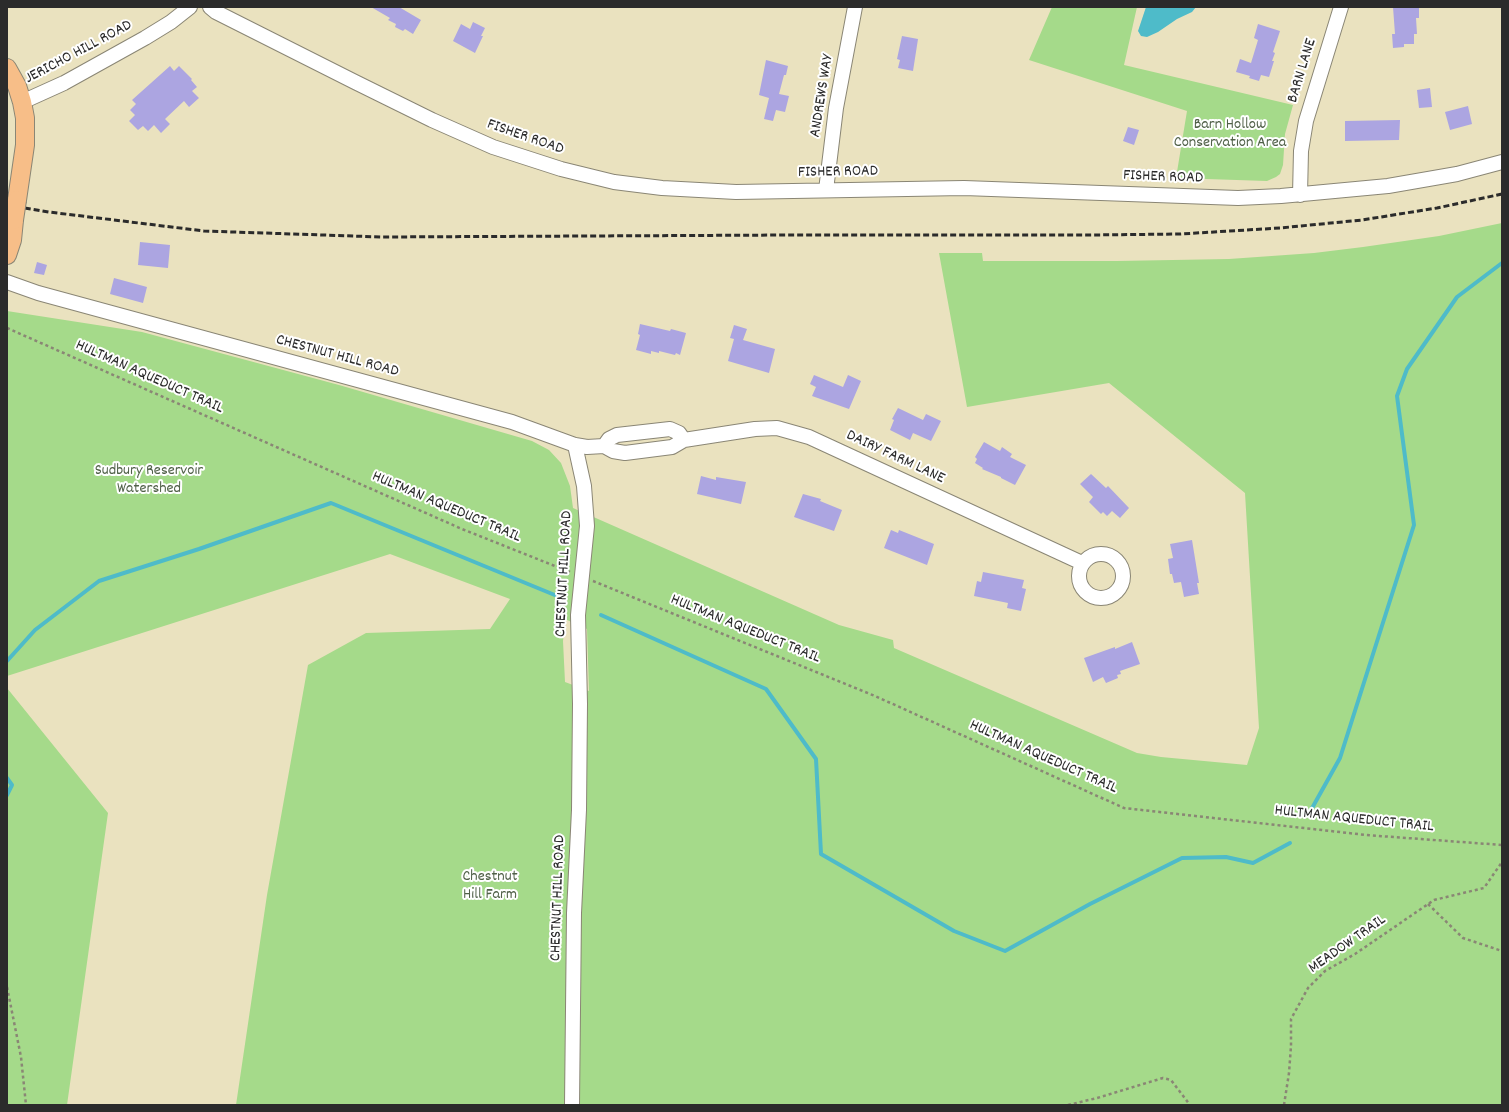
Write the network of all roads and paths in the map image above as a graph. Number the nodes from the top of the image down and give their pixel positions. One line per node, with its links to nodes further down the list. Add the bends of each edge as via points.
1 (190, 7): 6 (street, JERICHO HILL ROAD, via 145,38 64,83)
2 (210, 7): 8 (street, FISHER ROAD, via 432,120 493,147 561,169 614,182 662,188 736,192)
3 (855, 7): 8 (street, ANDREWS WAY, via 836,108)
4 (1340, 7): 9 (street, BARN LANE, via 1306,121 1302,141)
5 (7, 68): 6 (main road)
6 (22, 102): 10 (main road, bridge, via 26,145 12,240)
7 (1502, 162): 9 (street, FISHER ROAD, via 1457,174 1403,183)
8 (826, 190): 9 (street, FISHER ROAD, via 964,188 1238,198)
9 (1300, 195)
10 (7, 254)
11 (7, 282): 14 (street, CHESTNUT HILL ROAD, via 38,293 512,422)
12 (7, 328): 17 (path, HULTMAN AQUEDUCT TRAIL, via 462,530)
13 (684, 440): 15 (street, DAIRY FARM LANE, via 672,447 625,453); 15 (street, via 679,433 670,429 617,435 609,439); 16 (street, DAIRY FARM LANE, via 777,428 809,437)
14 (575, 446): 15 (street, DAIRY FARM LANE); 17 (street, CHESTNUT HILL ROAD, via 584,486 587,526)
15 (604, 446)
16 (1082, 563)
17 (582, 576): 18 (path, HULTMAN AQUEDUCT TRAIL, via 875,696 1124,808 1366,835); 24 (street, CHESTNUT HILL ROAD, via 578,615 580,795 574,913)
18 (1502, 845)
19 (1502, 862): 20 (path, MEADOW TRAIL, via 1484,888 1434,900)
20 (1428, 904): 21 (path, via 1463,938); 27 (path, MEADOW TRAIL, via 1355,954 1325,971 1308,988 1291,1019 1289,1073)
21 (1502, 951)
22 (7, 987): 23 (path, via 21,1057)
23 (26, 1105)
24 (572, 1105)
25 (1068, 1105): 26 (path, via 1163,1078 1171,1080)
26 (1190, 1105)
27 (1284, 1105)

